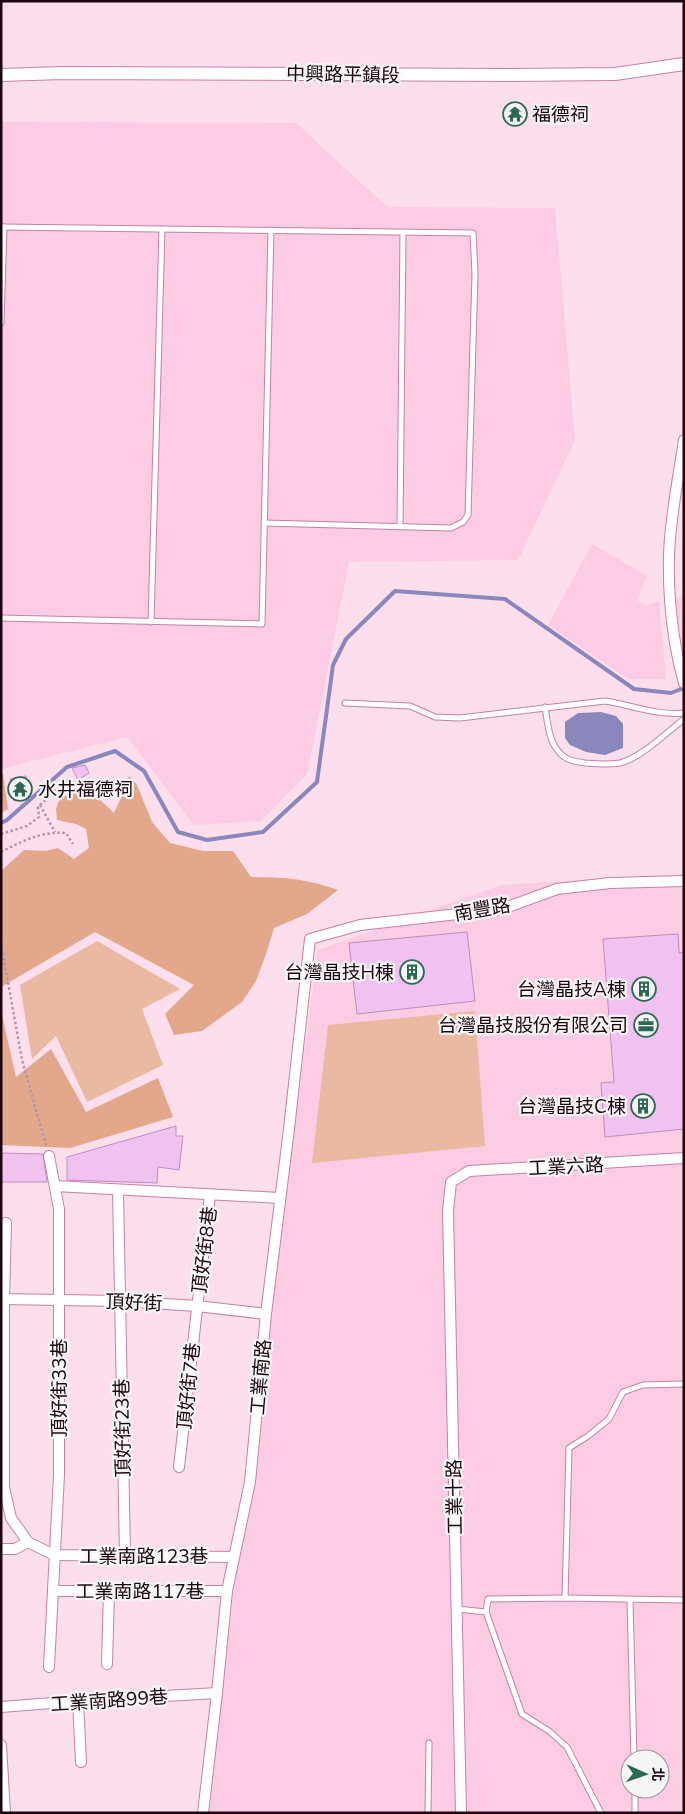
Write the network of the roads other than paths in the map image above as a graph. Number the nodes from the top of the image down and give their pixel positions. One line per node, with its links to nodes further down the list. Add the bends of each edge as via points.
1 (684, 64): 2 (street, 中興路平鎮段, via 615,74)
2 (1, 75)
3 (3, 227): 4 (lane); 7 (lane)
4 (162, 229): 5 (lane); 12 (lane)
5 (271, 230): 6 (lane); 9 (lane)
6 (403, 233): 10 (lane); 10 (lane, via 473,233 475,274 468,515 463,522 451,528)
7 (1, 323)
8 (684, 440): 13 (street, via 671,522 669,594 678,664)
9 (264, 523): 10 (lane); 12 (lane, via 262,624)
10 (400, 527)
11 (1, 618): 12 (lane)
12 (151, 622)
13 (684, 683)
14 (345, 703): 15 (lane, via 410,706 436,717 460,718)
15 (545, 707): 16 (lane, via 605,701 670,715); 17 (lane, via 552,743 563,757 598,764 627,760)
16 (684, 714)
17 (684, 719)
18 (684, 881): 19 (street, 南豐路, via 610,883 557,889 502,909 360,925)
19 (310, 939): 26 (street, 工業南路)
20 (49, 1156): 23 (street, 頂好街33巷)
21 (684, 1158): 22 (street, 工業六路, via 469,1171)
22 (452, 1182): 46 (street, 工業十路, via 448,1212)
23 (56, 1186): 24 (street); 29 (street, 頂好街33巷)
24 (118, 1191): 25 (street); 30 (street, 頂好街23巷)
25 (210, 1195): 26 (street); 31 (street, 頂好街8巷)
26 (280, 1198): 32 (street, 工業南路)
27 (6, 1223): 28 (street)
28 (2, 1299): 29 (street, 頂好街); 35 (street, via 4,1487 11,1518)
29 (59, 1300): 30 (street, 頂好街); 37 (street, 頂好街33巷, via 60,1475)
30 (120, 1301): 31 (street, 頂好街); 38 (street, 頂好街23巷)
31 (197, 1306): 32 (street, 頂好街); 34 (street, 頂好街7巷)
32 (266, 1314): 39 (street, 工業南路, via 250,1482)
33 (684, 1384): 43 (lane, via 643,1385 623,1392 609,1419 568,1448)
34 (179, 1466)
35 (28, 1542): 36 (street, via 15,1549); 37 (street)
36 (1, 1548)
37 (54, 1555): 38 (street, 工業南路123巷); 40 (street, 頂好街33巷)
38 (125, 1555): 39 (street, 工業南路123巷)
39 (234, 1557): 42 (street, 工業南路)
40 (54, 1591): 41 (street, 工業南路117巷); 49 (street, 頂好街33巷)
41 (109, 1591): 42 (street, 工業南路117巷); 48 (street)
42 (227, 1591): 50 (street, 工業南路)
43 (565, 1598): 44 (lane); 47 (lane, via 488,1599)
44 (630, 1600): 45 (lane); 55 (lane)
45 (684, 1600)
46 (457, 1609): 47 (lane); 61 (street, 工業十路)
47 (486, 1612): 62 (lane, via 522,1714 567,1747)
48 (108, 1664)
49 (49, 1667)
50 (217, 1693): 51 (street, 工業南路99巷); 59 (street, 工業南路)
51 (78, 1701): 52 (street, 工業南路99巷); 56 (street)
52 (1, 1707)
53 (429, 1743): 60 (lane)
54 (1, 1745): 58 (street)
55 (634, 1749)
56 (81, 1762)
57 (635, 1799): 63 (lane)
58 (5, 1813)
59 (203, 1813)
60 (428, 1813)
61 (461, 1813)
62 (601, 1813)
63 (635, 1813)

